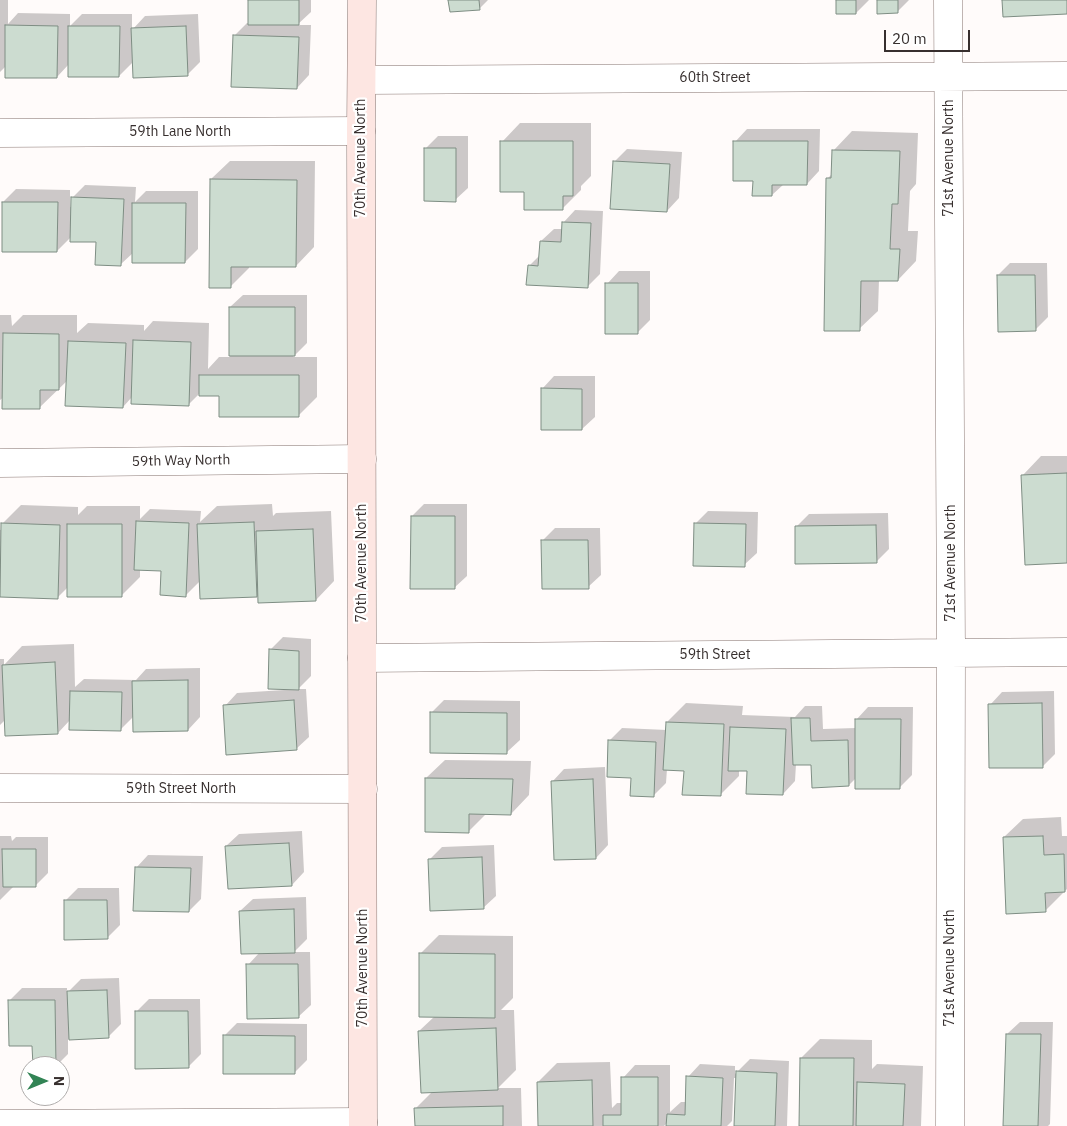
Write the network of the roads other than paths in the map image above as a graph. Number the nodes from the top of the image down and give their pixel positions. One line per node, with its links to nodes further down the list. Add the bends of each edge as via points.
1 (362, 0): 5 (street, 70th Avenue North)
2 (948, 0): 4 (street, 71st Avenue North)
3 (1067, 76): 4 (street, 60th Street)
4 (948, 77): 5 (street, 60th Street); 11 (street, 71st Avenue North)
5 (362, 80): 6 (street, 70th Avenue North)
6 (361, 131): 7 (street, 59th Lane North); 8 (street, 70th Avenue North)
7 (0, 133)
8 (362, 460): 9 (street, 59th Way North); 12 (street, 70th Avenue North)
9 (0, 463)
10 (1067, 652): 11 (street, 59th Street)
11 (951, 653): 12 (street, 59th Street); 17 (street, 71st Avenue North)
12 (362, 658): 14 (street, 70th Avenue North)
13 (0, 788): 14 (street, 59th Street North)
14 (363, 789): 16 (street, 70th Avenue North)
15 (0, 1124): 16 (street)
16 (363, 1124)
17 (950, 1126)

